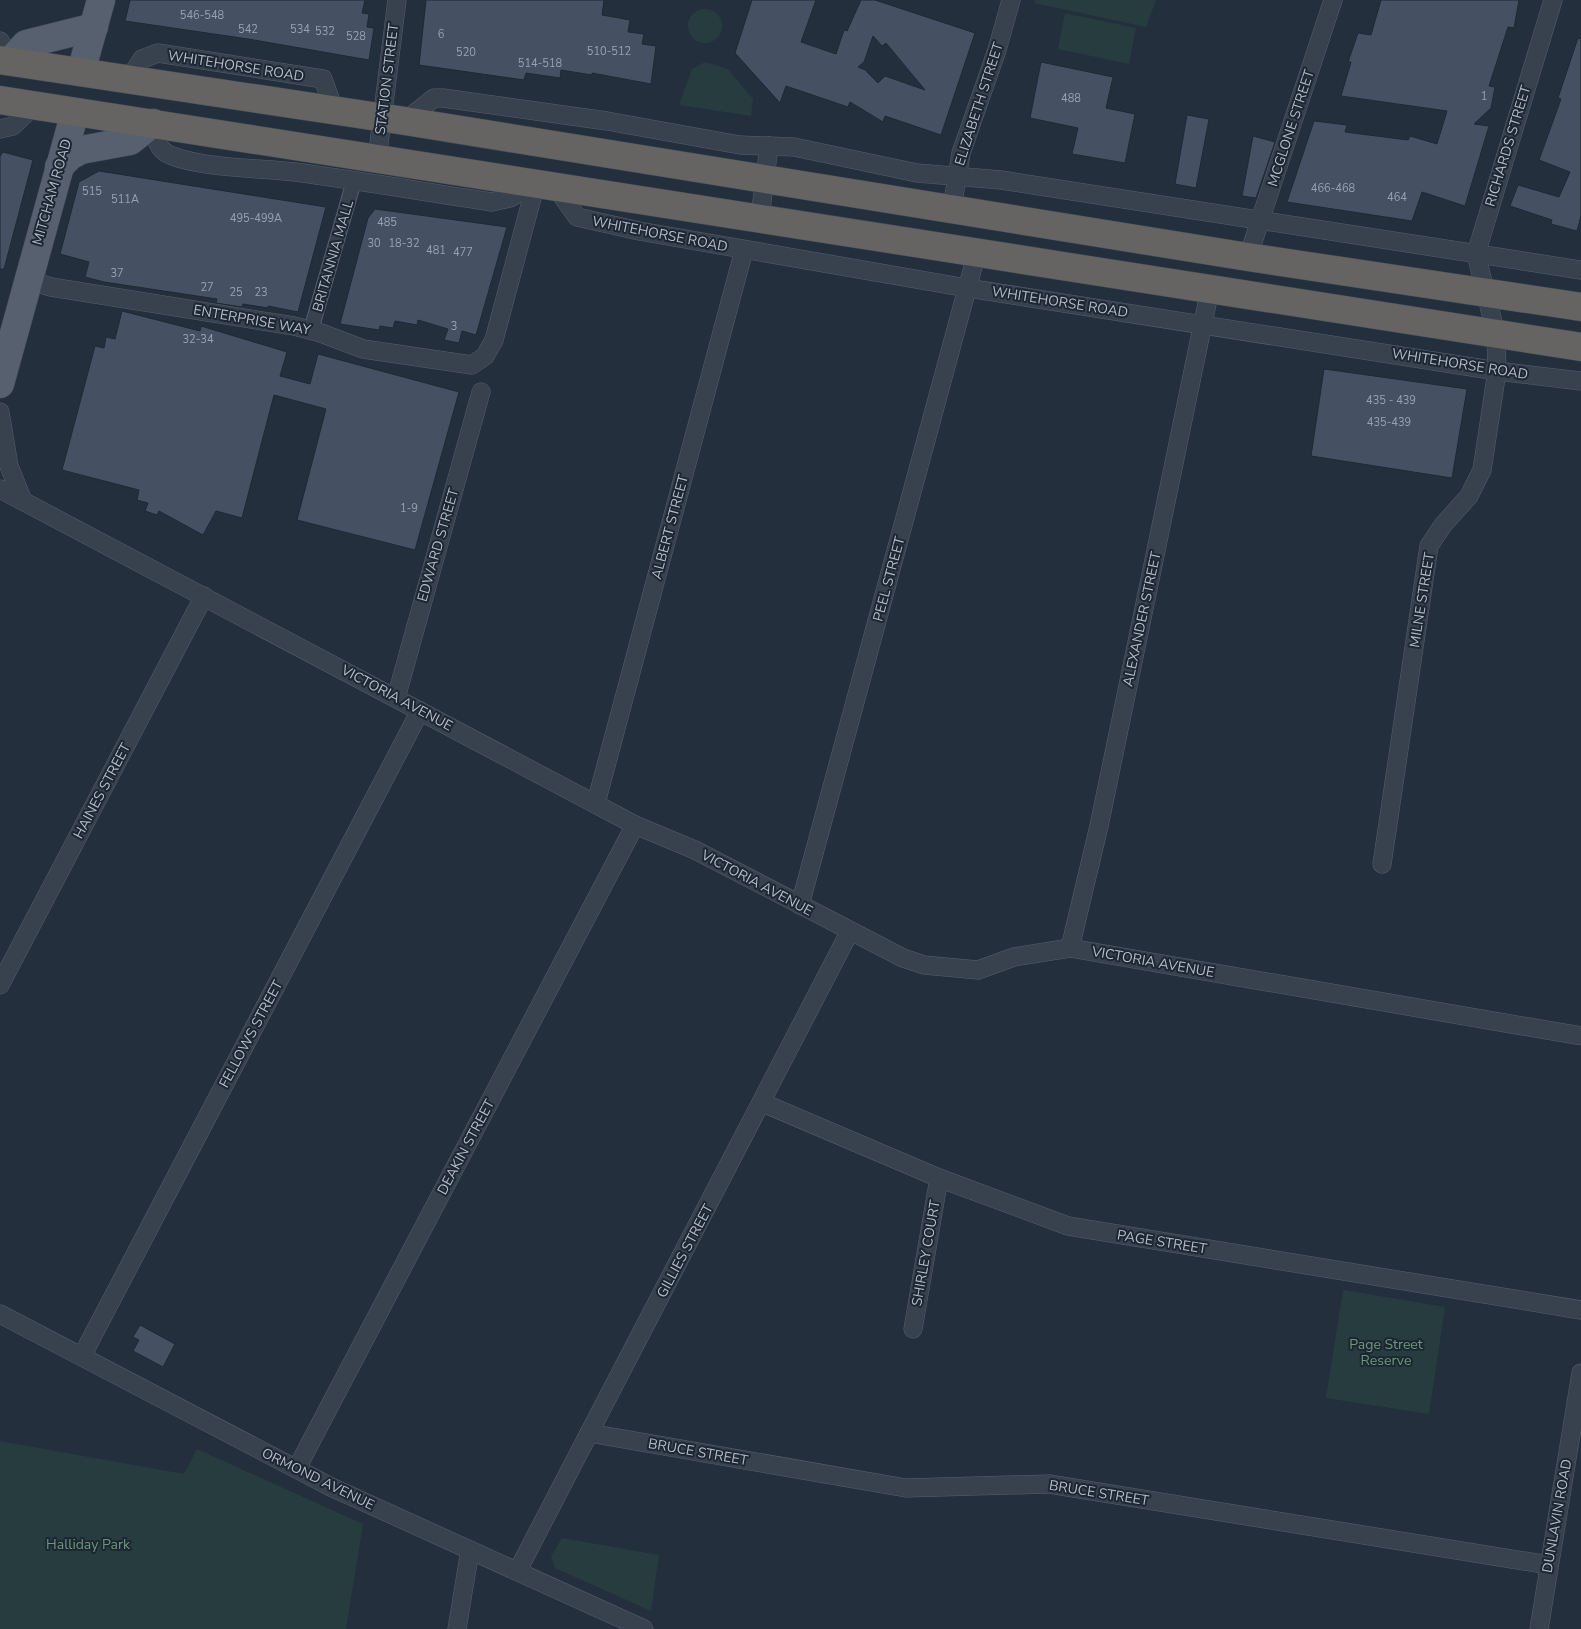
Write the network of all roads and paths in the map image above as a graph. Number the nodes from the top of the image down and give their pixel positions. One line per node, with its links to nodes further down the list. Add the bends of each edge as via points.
1 (101, 0): 6 (main road, MITCHAM ROAD)
2 (397, 0): 12 (street, STATION STREET)
3 (1011, 0): 20 (street, ELIZABETH STREET, via 961,153)
4 (1333, 0): 26 (street, MCGLONE STREET)
5 (1553, 0): 29 (street, RICHARDS STREET)
6 (94, 27): 7 (main road, via 26,44); 8 (main road, MITCHAM ROAD)
7 (3, 54): 8 (highway, WHITEHORSE ROAD)
8 (81, 72): 11 (highway, MITCHAM ROAD); 12 (highway, WHITEHORSE ROAD)
9 (0, 100): 10 (highway, WHITEHORSE ROAD)
10 (34, 105): 11 (highway, WHITEHORSE ROAD); 14 (street, via 13,126)
11 (75, 112): 13 (highway, WHITEHORSE ROAD); 18 (main road, MITCHAM ROAD)
12 (393, 119): 16 (street, via 434,98 443,98 607,121 740,145); 17 (street, STATION STREET); 21 (highway, WHITEHORSE ROAD)
13 (153, 123): 15 (highway, WHITEHORSE ROAD); 18 (main road, via 130,141 81,150); 19 (street, via 157,143 168,155 191,161)
14 (0, 129)
15 (257, 139): 17 (highway, WHITEHORSE ROAD); 19 (street)
16 (769, 146): 20 (street, via 794,147 917,172); 21 (street)
17 (377, 159): 23 (highway, WHITEHORSE ROAD)
18 (59, 167): 32 (main road, MITCHAM ROAD)
19 (295, 172): 22 (street)
20 (957, 176): 24 (street, ELIZABETH STREET); 26 (street)
21 (766, 177): 24 (highway, WHITEHORSE ROAD); 25 (street)
22 (354, 181): 23 (street, via 492,202); 38 (street, BRITANNIA MALL)
23 (546, 185): 25 (highway, WHITEHORSE ROAD); 27 (street, WHITEHORSE ROAD, via 577,217 584,220); 38 (street, ENTERPRISE WAY, via 494,340 485,356 472,365 363,349)
24 (952, 208): 30 (highway, WHITEHORSE ROAD)
25 (760, 217): 28 (highway, WHITEHORSE ROAD)
26 (1261, 221): 29 (street); 30 (street, MCGLONE STREET)
27 (744, 250): 33 (street, WHITEHORSE ROAD); 51 (street, ALBERT STREET)
28 (977, 252): 33 (street, PEEL STREET); 34 (highway, WHITEHORSE ROAD)
29 (1476, 254): 31 (street); 35 (street, RICHARDS STREET)
30 (1248, 257): 35 (highway, WHITEHORSE ROAD)
31 (1581, 270)
32 (28, 274): 38 (street, ENTERPRISE WAY, via 44,285 80,293); 43 (main road, MITCHAM ROAD)
33 (967, 288): 37 (street, WHITEHORSE ROAD); 54 (street, PEEL STREET)
34 (1210, 289): 37 (street, ALEXANDER STREET); 39 (highway, WHITEHORSE ROAD)
35 (1484, 293): 36 (highway, WHITEHORSE ROAD); 39 (street, MILNE STREET)
36 (1581, 307)
37 (1202, 324): 41 (street, WHITEHORSE ROAD); 56 (street, ALEXANDER STREET, via 1099,826)
38 (311, 330)
39 (1496, 334): 40 (highway, WHITEHORSE ROAD); 41 (street, MILNE STREET)
40 (1581, 347)
41 (1497, 371): 42 (street, WHITEHORSE ROAD); 53 (street, MILNE STREET, via 1477,484 1429,546)
42 (1581, 381)
43 (0, 384)
44 (481, 392): 49 (street, EDWARD STREET)
45 (0, 412): 47 (street, via 9,466)
46 (0, 489): 47 (street, VICTORIA AVENUE)
47 (23, 501): 48 (street, VICTORIA AVENUE)
48 (204, 596): 49 (street, VICTORIA AVENUE); 57 (street, HAINES STREET)
49 (396, 698): 50 (street, VICTORIA AVENUE)
50 (420, 712): 51 (street, VICTORIA AVENUE); 64 (street, FELLOWS STREET)
51 (596, 803): 52 (street, VICTORIA AVENUE)
52 (635, 825): 54 (street, VICTORIA AVENUE, via 695,850); 68 (street, DEAKIN STREET)
53 (1382, 864)
54 (800, 905): 55 (street, VICTORIA AVENUE)
55 (850, 931): 56 (street, VICTORIA AVENUE, via 924,966 978,970 1014,957); 59 (street, GILLIES STREET)
56 (1070, 948): 58 (street, VICTORIA AVENUE)
57 (0, 985)
58 (1581, 1036)
59 (763, 1103): 60 (street, PAGE STREET); 66 (street, GILLIES STREET)
60 (939, 1178): 61 (street, PAGE STREET, via 1068,1226); 63 (street, SHIRLEY COURT)
61 (1581, 1310)
62 (0, 1314): 64 (street, ORMOND AVENUE)
63 (913, 1329)
64 (82, 1356): 68 (street, ORMOND AVENUE)
65 (1581, 1373): 67 (street, DUNLAVIN ROAD)
66 (590, 1433): 70 (street, BRUCE STREET, via 906,1488 1049,1484); 71 (street, GILLIES STREET)
67 (1574, 1455): 70 (street, DUNLAVIN ROAD)
68 (297, 1468): 69 (street, ORMOND AVENUE, via 331,1487)
69 (470, 1550): 71 (street, ORMOND AVENUE); 72 (street)
70 (1549, 1565): 74 (street, DUNLAVIN ROAD)
71 (518, 1570): 73 (street, ORMOND AVENUE)
72 (457, 1629)
73 (644, 1629)
74 (1538, 1629)

